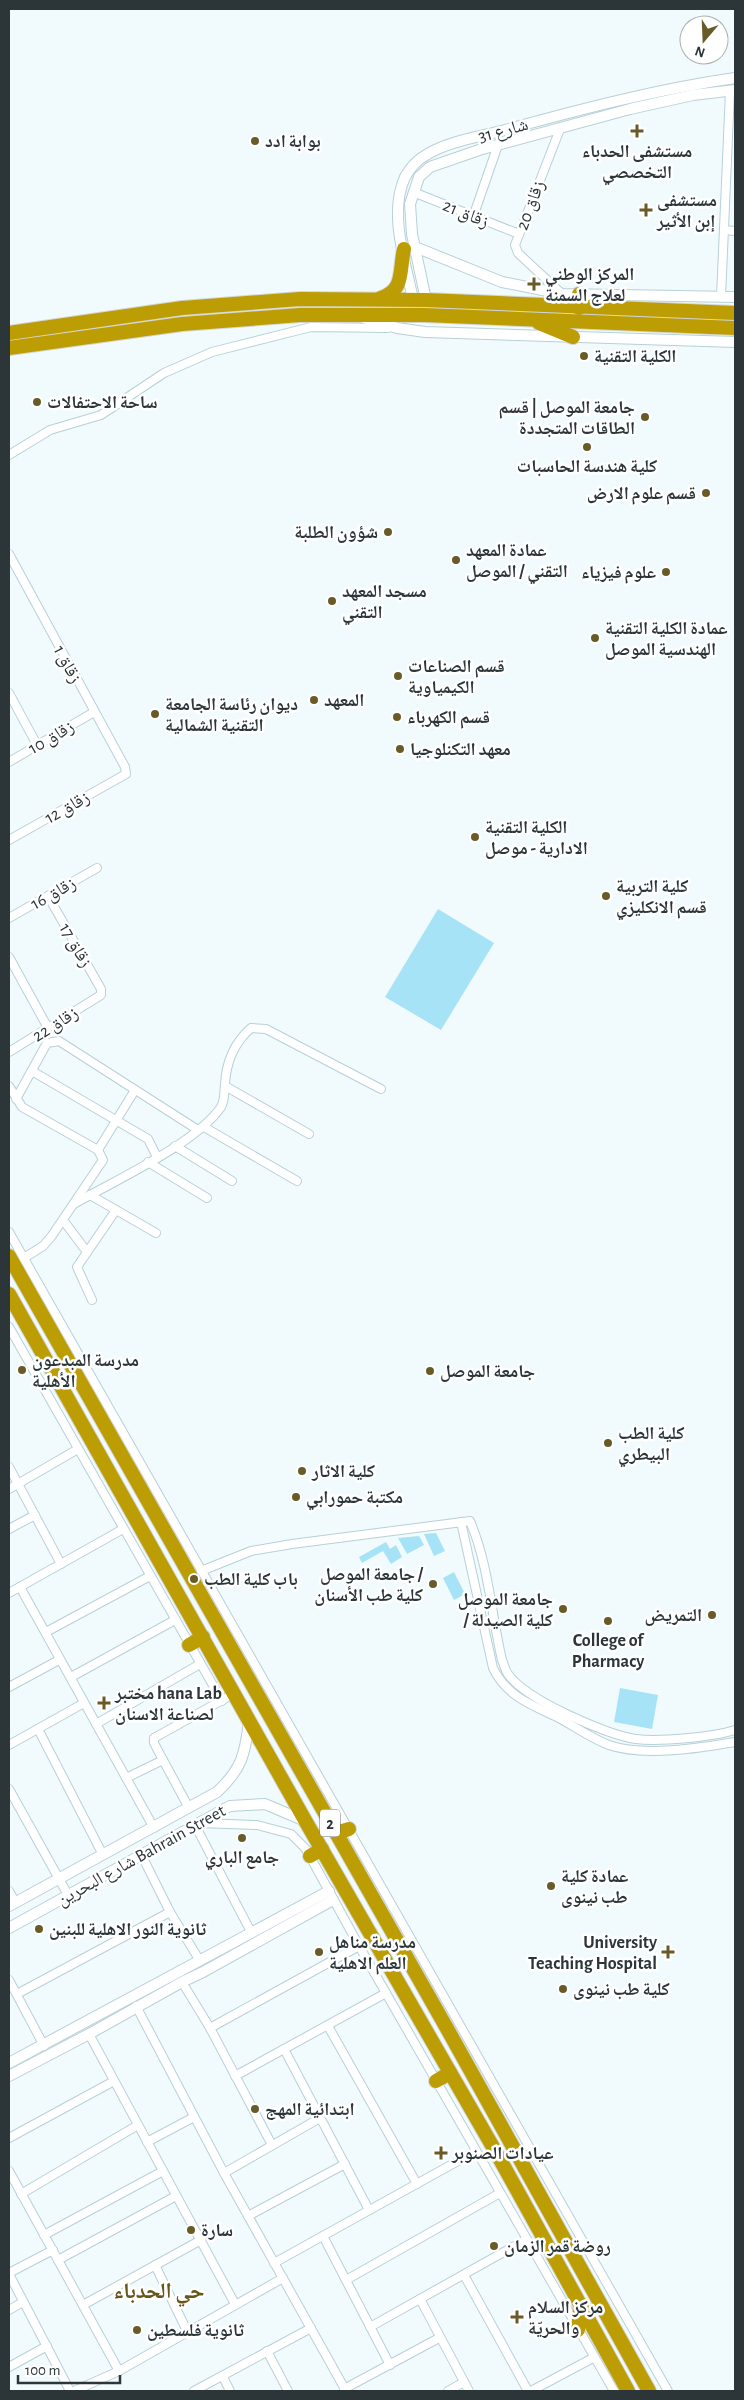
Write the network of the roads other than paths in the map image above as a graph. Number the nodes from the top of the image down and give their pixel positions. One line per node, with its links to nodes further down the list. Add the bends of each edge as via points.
1 (735, 78): 4 (street, شارع 31, via 645,94)
2 (732, 90): 3 (street, شارع 31, via 638,107); 7 (street)
3 (560, 129): 5 (street, شارع 31); 16 (street, زقاق 20)
4 (475, 138): 6 (street); 9 (street, شارع 31, via 441,148)
5 (498, 145): 6 (street, شارع 31); 12 (street)
6 (479, 150): 10 (street, شارع 31, via 444,161)
7 (726, 154): 8 (street); 13 (street)
8 (735, 154)
9 (416, 162): 10 (street); 17 (street, شارع 31, via 400,189)
10 (424, 172): 11 (street, شارع 31)
11 (413, 192): 12 (street, زقاق 21); 15 (street, شارع 31, via 410,204)
12 (473, 217): 16 (street, زقاق 21)
13 (724, 230): 14 (street); 20 (street)
14 (735, 231)
15 (412, 234): 17 (street); 18 (street, شارع 31)
16 (518, 234): 19 (street, زقاق 20, via 518,252)
17 (401, 235): 18 (street, شارع 31)
18 (409, 248): 19 (street, via 502,282); 22 (highway, via 398,286 394,292); 23 (street, شارع 31)
19 (562, 294): 24 (street)
20 (721, 297): 21 (street); 24 (street)
21 (735, 297)
22 (378, 299): 23 (highway); 30 (highway, via 243,302)
23 (420, 300): 24 (highway)
24 (579, 301): 25 (highway)
25 (735, 313)
26 (358, 316): 27 (highway, via 424,315); 28 (street); 33 (highway, via 300,315 182,324)
27 (531, 320): 29 (highway); 31 (highway)
28 (397, 328): 31 (street, via 425,332); 34 (street, via 311,327 212,352 164,373 101,414 50,430)
29 (735, 328)
30 (11, 332)
31 (573, 337): 32 (street)
32 (735, 342)
33 (9, 348)
34 (9, 455)
35 (9, 554): 37 (street, زقاق 1)
36 (9, 692): 38 (street)
37 (94, 712): 38 (street, زقاق 10); 40 (street, زقاق 1)
38 (37, 745): 39 (street, زقاق 10)
39 (9, 762)
40 (126, 774): 41 (street, زقاق 12)
41 (9, 840)
42 (97, 868): 43 (street, زقاق 16)
43 (48, 896): 44 (street, زقاق 16); 46 (street, زقاق 17, via 101,989)
44 (9, 918)
45 (9, 957): 47 (street)
46 (100, 995): 47 (street, زقاق 22)
47 (48, 1028): 48 (street, زقاق 22)
48 (9, 1052)
49 (32, 1071): 53 (street, via 48,1043 59,1041); 54 (street); 55 (street)
50 (9, 1086): 54 (street)
51 (225, 1086): 52 (street, via 226,1070 238,1039 252,1028 266,1029); 56 (street, via 223,1105); 57 (street)
52 (381, 1089)
53 (135, 1090): 55 (street); 56 (street)
54 (16, 1099): 59 (street, via 22,1107)
55 (117, 1119): 59 (street); 60 (street, via 148,1139)
56 (201, 1129): 58 (street); 63 (street)
57 (309, 1134)
58 (175, 1146): 60 (street); 62 (street)
59 (98, 1150): 66 (street, via 103,1160)
60 (158, 1156): 61 (street)
61 (148, 1162): 64 (street); 65 (street)
62 (232, 1181)
63 (296, 1181)
64 (90, 1195): 66 (street); 67 (street)
65 (207, 1198)
66 (74, 1204): 68 (street)
67 (116, 1210): 70 (street); 71 (street)
68 (63, 1220): 71 (street); 73 (street, via 46,1243)
69 (9, 1232): 73 (street)
70 (156, 1233)
71 (87, 1252): 75 (street, via 76,1267)
72 (9, 1256): 77 (highway, 2)
73 (24, 1258): 88 (street)
74 (9, 1294): 78 (highway, 2)
75 (92, 1300)
76 (9, 1327): 79 (street)
77 (108, 1432): 78 (highway); 88 (highway, 2)
78 (92, 1440): 94 (highway, 2)
79 (78, 1449): 81 (street); 86 (street)
80 (9, 1467): 81 (street)
81 (18, 1484): 82 (street); 83 (street)
82 (9, 1489)
83 (35, 1515): 85 (street); 87 (street)
84 (461, 1522): 88 (street, via 292,1544); 107 (street, via 470,1521 484,1559 499,1647 507,1673 540,1698 599,1728); 110 (street, via 493,1668 499,1680 518,1698 596,1740)
85 (9, 1529)
86 (123, 1529): 87 (street); 89 (street)
87 (62, 1564): 90 (street)
88 (194, 1566): 118 (highway, 2)
89 (150, 1576): 92 (street); 93 (street)
90 (20, 1587): 91 (street); 93 (street)
91 (9, 1593)
92 (175, 1620): 95 (street); 98 (street)
93 (46, 1632): 96 (street)
94 (203, 1637): 95 (highway); 100 (highway, 2)
95 (189, 1645): 97 (street)
96 (59, 1660): 98 (street); 99 (street)
97 (200, 1664): 101 (street); 104 (street)
98 (71, 1677): 102 (street)
99 (10, 1683)
100 (235, 1693): 101 (street); 103 (highway, 2)
101 (222, 1701): 111 (street, via 154,1738)
102 (84, 1703): 104 (street); 105 (street)
103 (250, 1722): 114 (street, شارع البحرين Bahrain Street, via 246,1748 238,1769 217,1792); 115 (highway, 2)
104 (96, 1724): 112 (street)
105 (38, 1729): 109 (street); 121 (street)
106 (735, 1730): 107 (street, via 669,1738)
107 (623, 1736): 110 (street)
108 (735, 1742): 110 (street, via 672,1749)
109 (9, 1744)
110 (619, 1748)
111 (163, 1760): 112 (street); 114 (street)
112 (126, 1778): 117 (street)
113 (9, 1789): 123 (street)
114 (189, 1808): 117 (street, شارع البحرين Bahrain Street)
115 (306, 1822): 116 (street, شارع البحرين Bahrain Street, via 275,1807 254,1803 230,1806); 119 (highway, 2)
116 (196, 1824): 120 (street, شارع البحرين Bahrain Street); 122 (street, via 257,1824 285,1832 302,1843); 130 (street)
117 (154, 1828): 121 (street, شارع البحرين Bahrain Street)
118 (342, 1831): 156 (highway, 2); 211 (street, via 511,2114)
119 (322, 1849): 122 (highway); 145 (highway, 2)
120 (141, 1854): 125 (street, شارع البحرين Bahrain Street); 128 (street)
121 (103, 1855): 123 (street, شارع البحرين Bahrain Street)
122 (310, 1856): 126 (street)
123 (58, 1879): 125 (street); 127 (street, شارع البحرين Bahrain Street)
124 (9, 1890): 127 (street)
125 (68, 1895): 129 (street, شارع البحرين Bahrain Street)
126 (331, 1895): 130 (street); 131 (street); 134 (street)
127 (12, 1904)
128 (170, 1912): 132 (street); 136 (street)
129 (9, 1928)
130 (251, 1932): 132 (street)
131 (359, 1946): 135 (street); 140 (street)
132 (200, 1961): 138 (street)
133 (9, 1980): 136 (street)
134 (182, 1982): 137 (street); 140 (street)
135 (386, 1993): 139 (street); 149 (street)
136 (17, 1994): 142 (street)
137 (136, 2006): 138 (street); 150 (street)
138 (103, 2020): 141 (street); 142 (street)
139 (328, 2026): 143 (street); 163 (street)
140 (210, 2028): 147 (street)
141 (89, 2034): 146 (street); 148 (street)
142 (44, 2046): 144 (street)
143 (284, 2049): 147 (street); 151 (street)
144 (9, 2063)
145 (450, 2073): 149 (highway); 158 (highway, 2)
146 (9, 2076)
147 (235, 2076): 155 (street)
148 (114, 2081): 152 (street); 153 (street)
149 (436, 2081): 157 (street)
150 (194, 2117): 154 (street); 162 (street)
151 (320, 2118): 155 (street); 159 (street)
152 (138, 2125): 154 (street); 165 (street)
153 (9, 2138)
154 (147, 2142): 160 (street)
155 (272, 2145): 162 (street)
156 (512, 2146): 158 (highway); 210 (highway, 2)
157 (476, 2151): 163 (street); 164 (street)
158 (497, 2154): 185 (highway, 2)
159 (345, 2164): 167 (street); 168 (street)
160 (163, 2171): 166 (street); 169 (street)
161 (9, 2172): 165 (street)
162 (224, 2173): 168 (street)
163 (417, 2184): 167 (street)
164 (500, 2193): 171 (street); 180 (street)
165 (21, 2194): 169 (street)
166 (176, 2196): 172 (street); 174 (street)
167 (369, 2210): 170 (street)
168 (248, 2216): 175 (street)
169 (44, 2235): 173 (street)
170 (323, 2236): 175 (street); 180 (street)
171 (527, 2239): 178 (street); 189 (street)
172 (201, 2240): 176 (street); 183 (street)
173 (52, 2250): 174 (street); 177 (street)
174 (58, 2260): 184 (street)
175 (274, 2263): 179 (street)
176 (155, 2265): 184 (street); 190 (street)
177 (9, 2273): 182 (street)
178 (464, 2275): 181 (street); 207 (street)
179 (283, 2278): 183 (street); 188 (street)
180 (346, 2280): 187 (street)
181 (420, 2299): 187 (street); 191 (street)
182 (23, 2302): 186 (street); 192 (street)
183 (235, 2304): 190 (street)
184 (83, 2305): 197 (street)
185 (580, 2307): 189 (highway); 209 (highway, 2)
186 (9, 2310)
187 (370, 2327): 195 (street)
188 (311, 2328): 193 (street); 200 (street)
189 (578, 2330): 194 (street)
190 (188, 2332): 197 (street)
191 (439, 2338): 195 (street); 199 (street)
192 (46, 2346): 196 (street); 201 (street)
193 (267, 2351): 198 (street); 204 (street)
194 (593, 2358): 207 (street); 208 (street)
195 (390, 2365): 200 (street)
196 (9, 2367)
197 (119, 2371): 201 (street)
198 (223, 2377): 202 (street); 203 (street)
199 (464, 2382): 205 (street); 206 (street)
200 (345, 2390)
201 (72, 2391)
202 (194, 2391)
203 (230, 2391)
204 (288, 2391)
205 (448, 2391)
206 (470, 2391)
207 (530, 2391)
208 (614, 2391)
209 (628, 2391)
210 (649, 2391)
211 (668, 2391)

